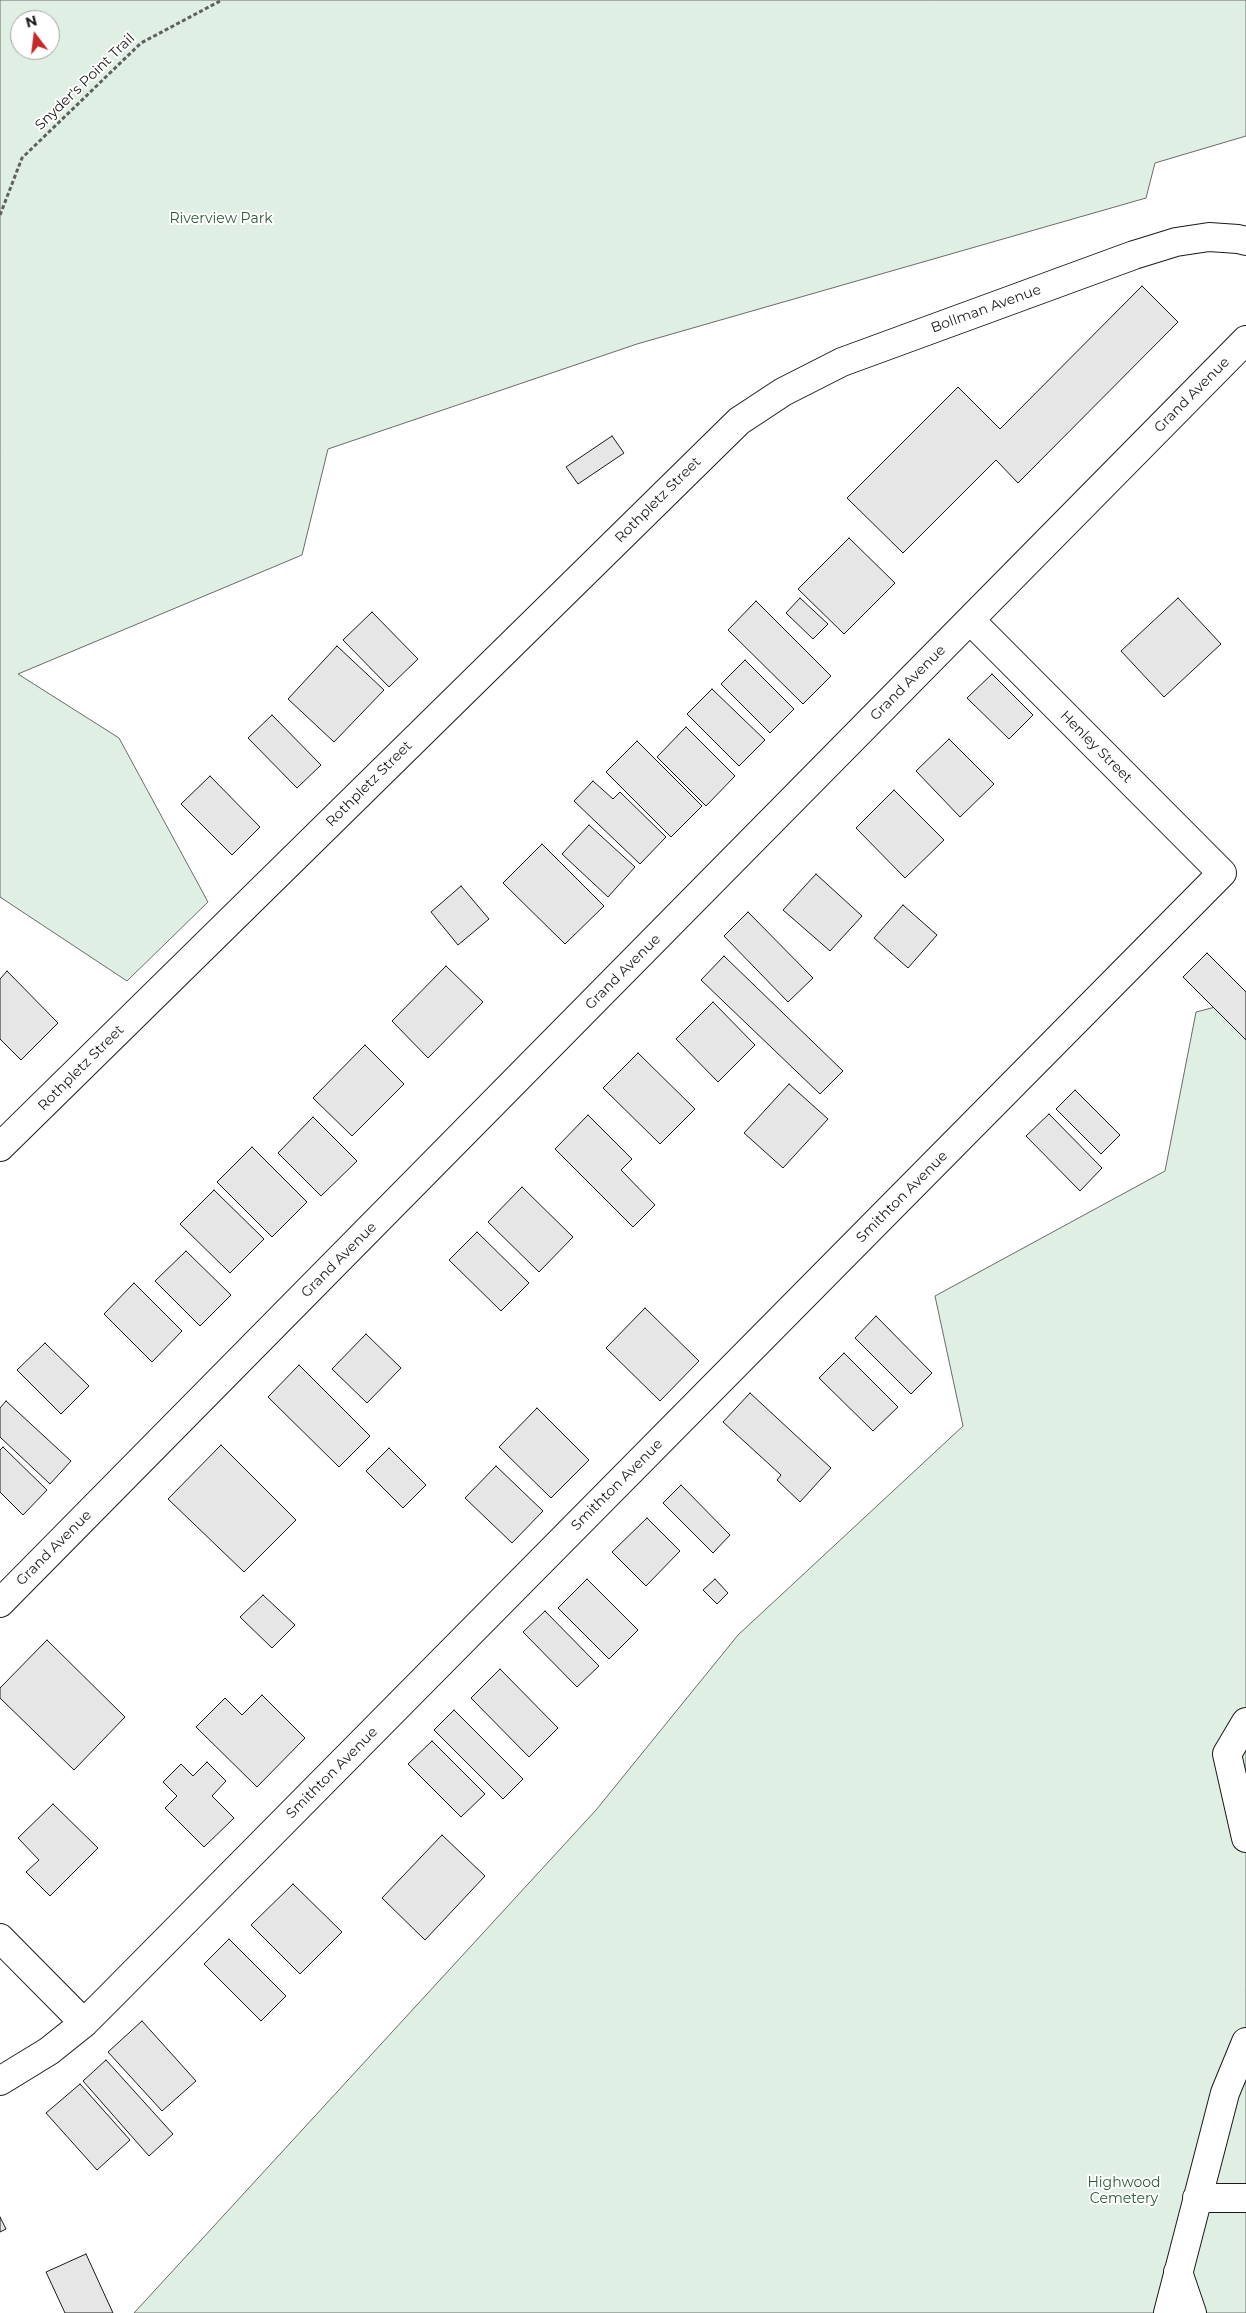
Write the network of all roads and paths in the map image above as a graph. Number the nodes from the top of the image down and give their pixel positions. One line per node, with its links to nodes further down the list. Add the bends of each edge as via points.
1 (222, 0): 2 (path, Snyder's Point Trail, via 141,43 22,158)
2 (0, 215)
3 (1246, 242): 5 (street, Bollman Avenue, via 1209,237 1176,242 1134,255 842,362 783,392)
4 (1246, 340): 6 (street, Grand Avenue)
5 (739, 421): 8 (street, Rothpletz Street)
6 (970, 620): 7 (street, Henley Street); 9 (street, Grand Avenue)
7 (1222, 873): 13 (street, Smithton Avenue)
8 (0, 1147)
9 (0, 1603)
10 (1246, 1722): 11 (street, via 1227,1754)
11 (1246, 1838)
12 (0, 1938): 13 (street)
13 (84, 2023): 15 (street, Smithton Avenue, via 49,2051)
14 (1246, 2042): 16 (street, via 1225,2093)
15 (0, 2081)
16 (1196, 2198): 17 (street); 18 (street)
17 (1246, 2198)
18 (1178, 2272): 19 (street); 20 (street)
19 (1168, 2313)
20 (1192, 2313)

